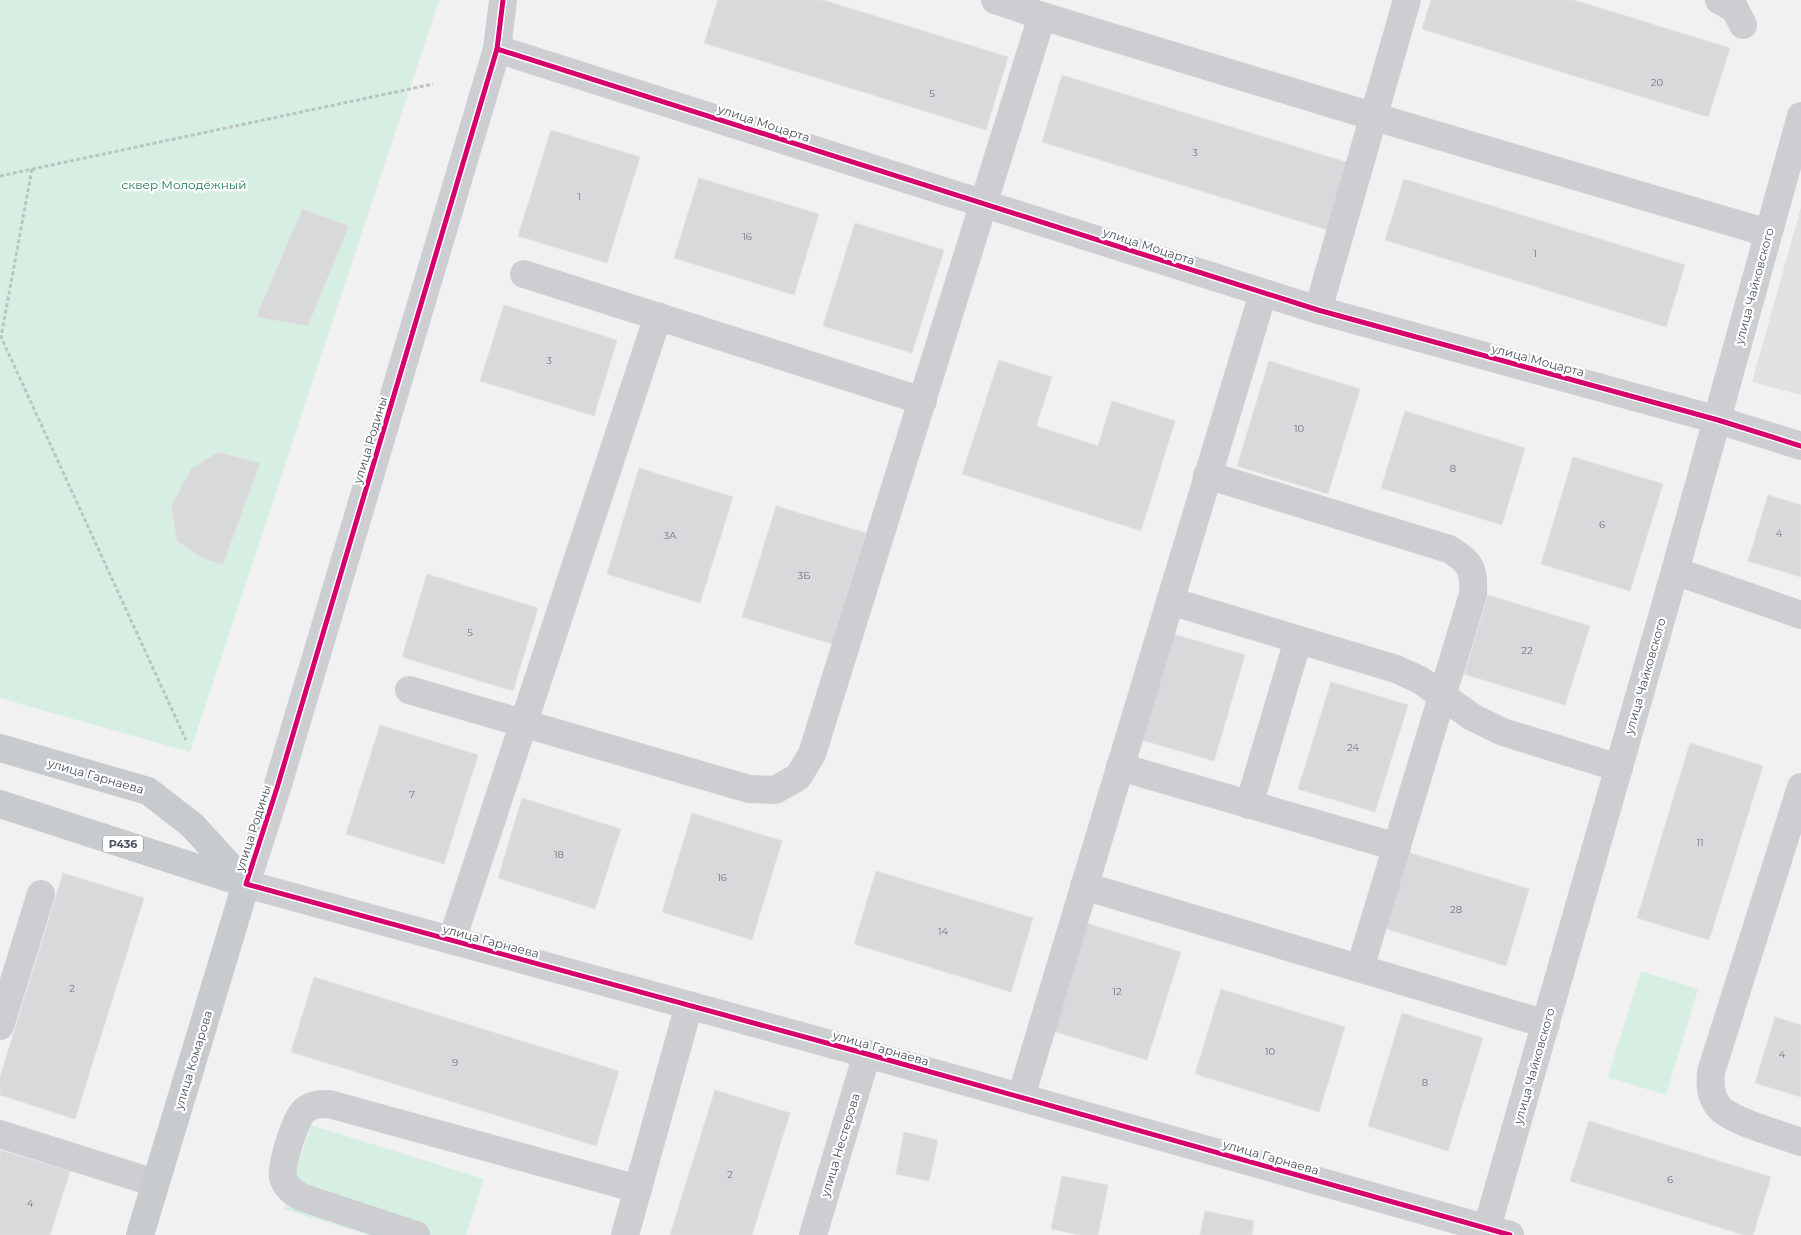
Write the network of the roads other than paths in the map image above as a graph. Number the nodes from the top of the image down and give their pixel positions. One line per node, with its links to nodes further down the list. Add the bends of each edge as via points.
1 (503, 0): 7 (street, улица Родины)
2 (995, 0): 5 (street)
3 (1408, 0): 9 (street)
4 (1719, 0): 6 (street, via 1735,10)
5 (1042, 16): 9 (street); 10 (street)
6 (1743, 25)
7 (497, 48): 10 (street, улица Моцарта); 34 (street, улица Родины)
8 (1801, 116): 11 (street, улица Чайковского)
9 (1375, 117): 11 (street); 14 (street)
10 (983, 204): 13 (street, улица Моцарта); 16 (street)
11 (1768, 233): 17 (street, улица Чайковского)
12 (524, 274): 15 (street)
13 (1263, 293): 14 (street, улица Моцарта); 19 (street)
14 (1318, 310): 17 (street, улица Моцарта)
15 (658, 316): 16 (street); 26 (street)
16 (923, 401): 26 (street, via 812,754 798,777 775,790 748,790)
17 (1718, 420): 18 (street, улица Моцарта); 20 (street, улица Чайковского)
18 (1801, 446)
19 (1208, 475): 21 (street); 25 (street, via 1449,549 1465,559 1474,576 1473,594)
20 (1675, 571): 22 (street); 29 (street, улица Чайковского)
21 (1170, 601): 23 (street); 28 (street)
22 (1801, 615)
23 (1298, 640): 25 (street, via 1396,669 1420,680); 32 (street)
24 (409, 690): 26 (street)
25 (1442, 696): 29 (street, via 1472,717 1503,732); 33 (street)
26 (523, 724): 37 (street)
27 (0, 748): 34 (main road, улица Гарнаева, via 148,791 192,825)
28 (1120, 767): 32 (street); 35 (street)
29 (1619, 768): 40 (street, улица Чайковского)
30 (1801, 787): 45 (street, via 1711,1072 1710,1090 1718,1106 1734,1117)
31 (0, 804): 34 (main road, улица Гарнаева / P436)
32 (1249, 804): 33 (street)
33 (1397, 847): 38 (street)
34 (246, 884): 37 (street, улица Гарнаева); 46 (main road, улица Комарова)
35 (1084, 886): 38 (street); 43 (street)
36 (41, 894): 41 (street)
37 (452, 940): 39 (street, улица Гарнаева)
38 (1360, 968): 40 (street)
39 (689, 1005): 42 (street, улица Гарнаева); 47 (street)
40 (1546, 1024): 48 (street, улица Чайковского)
41 (0, 1026)
42 (867, 1054): 43 (street, улица Гарнаева); 52 (street, улица Нестерова)
43 (1021, 1098): 48 (street, улица Гарнаева)
44 (0, 1134): 46 (street)
45 (1801, 1142)
46 (155, 1183): 49 (main road, улица Комарова)
47 (638, 1189): 50 (street, via 329,1104 316,1104 304,1110 297,1121 284,1164 284,1178 289,1190 301,1197); 51 (street)
48 (1494, 1233)
49 (140, 1235)
50 (416, 1235)
51 (625, 1235)
52 (813, 1235)

